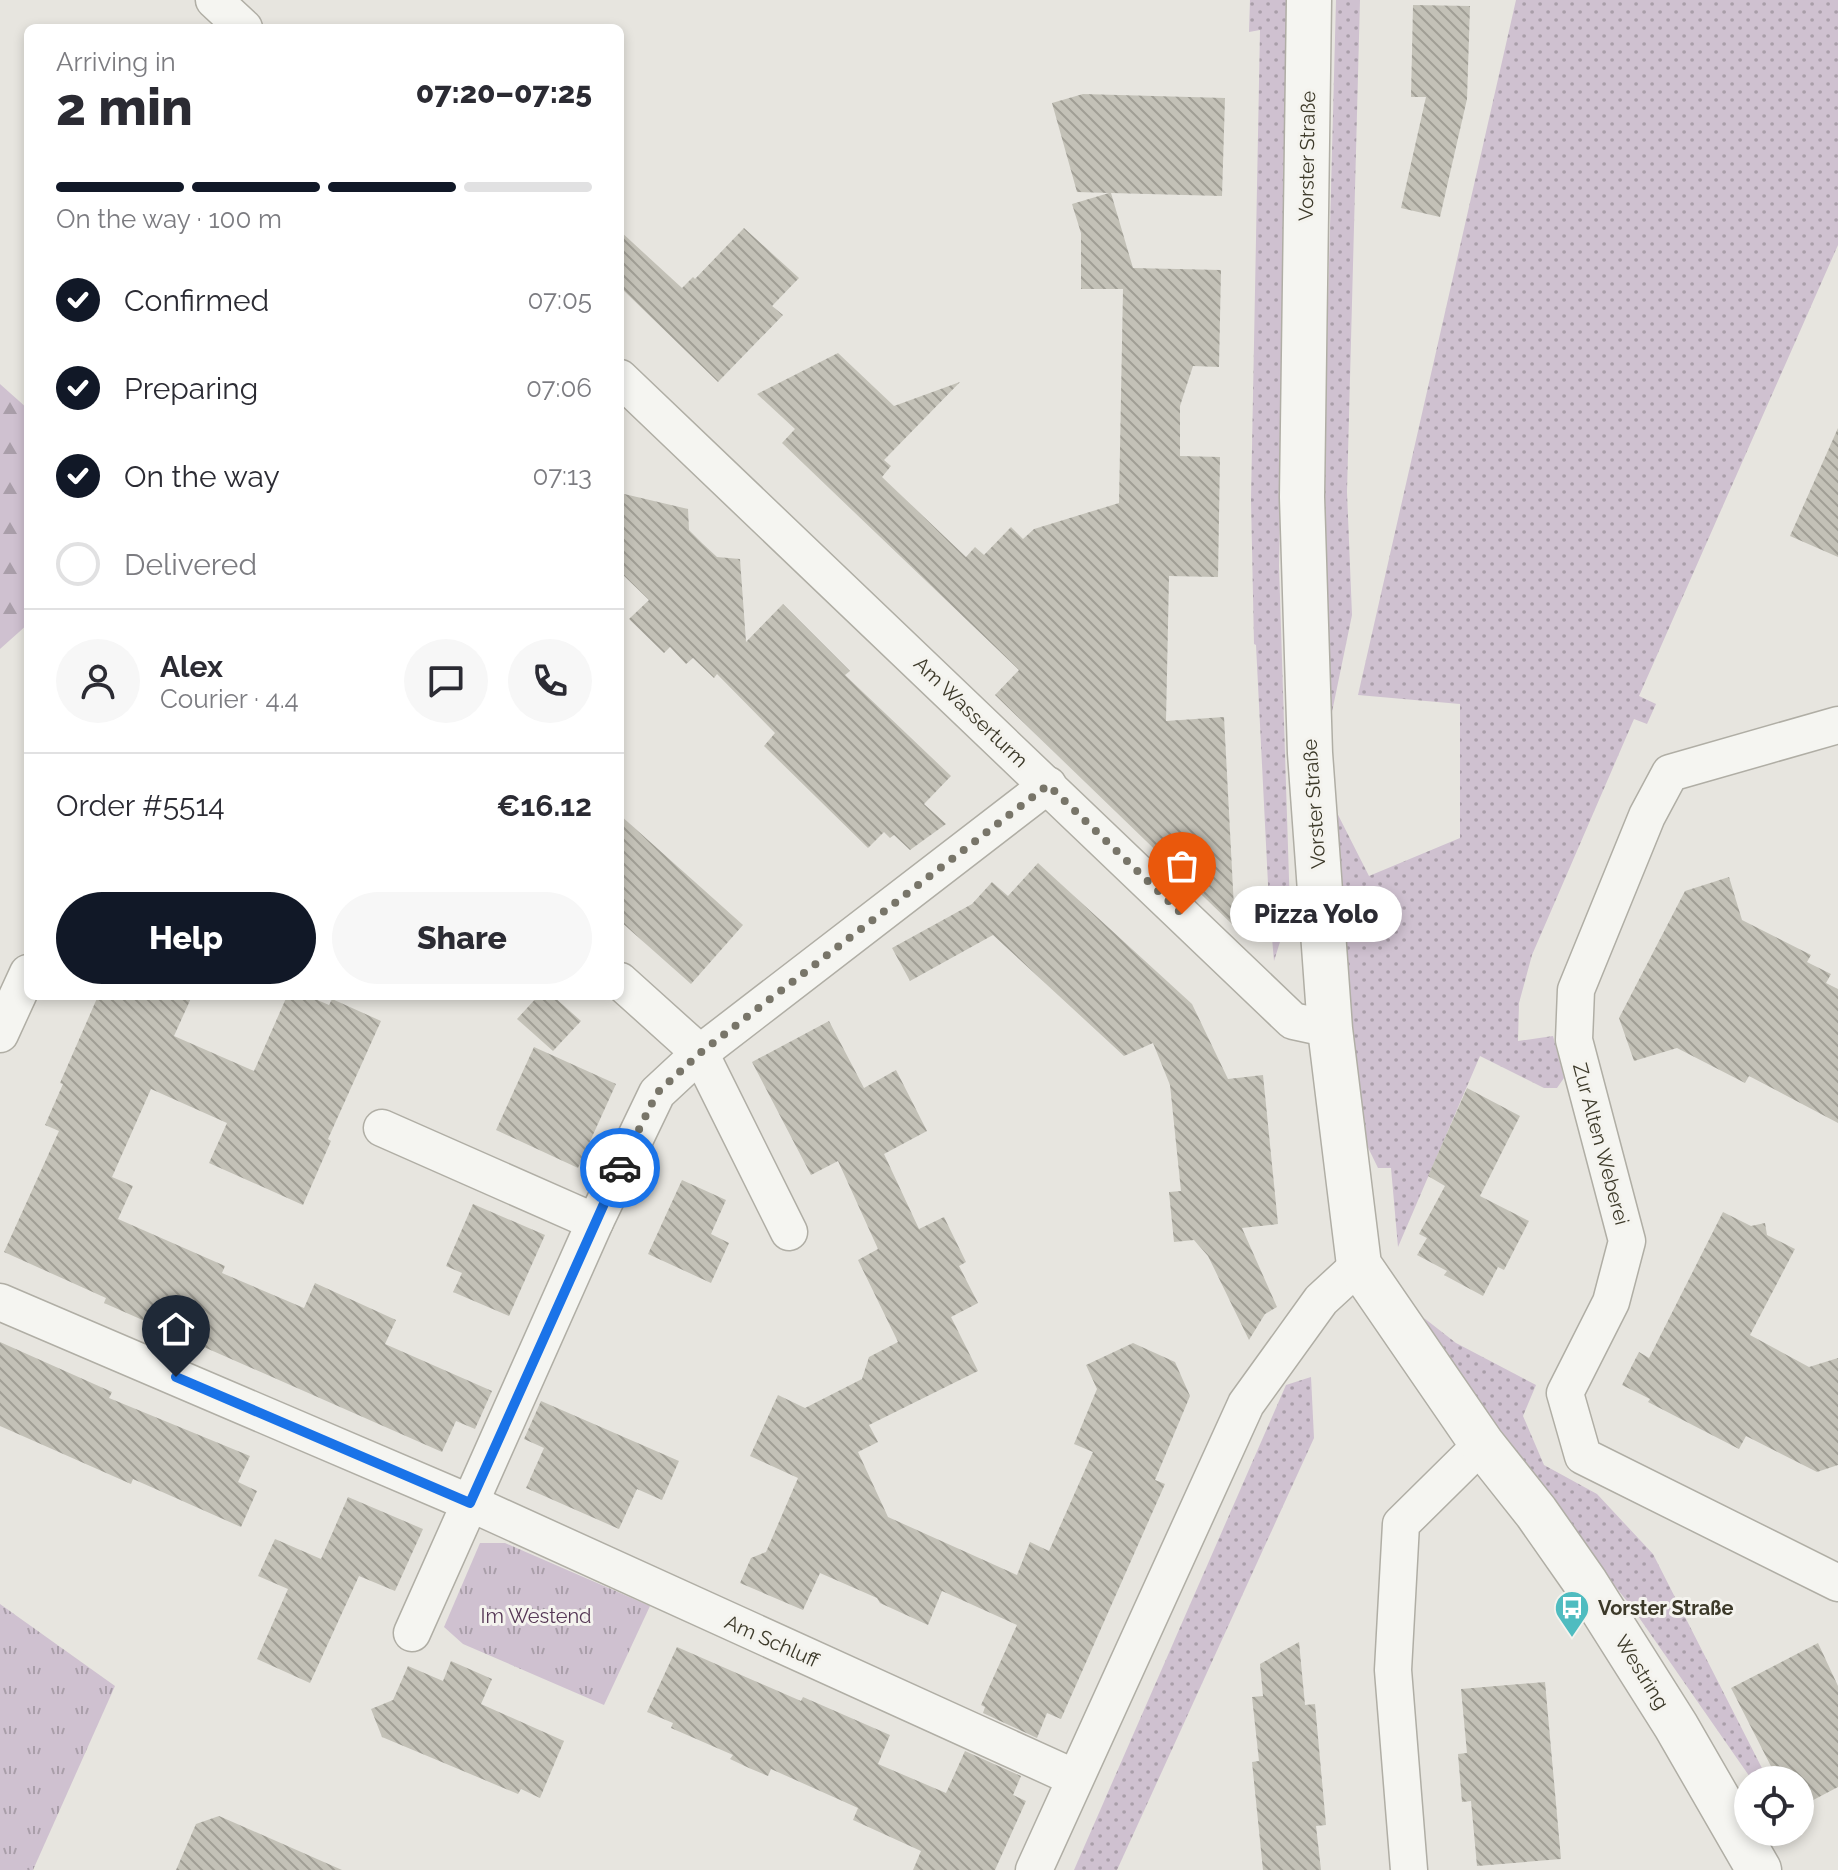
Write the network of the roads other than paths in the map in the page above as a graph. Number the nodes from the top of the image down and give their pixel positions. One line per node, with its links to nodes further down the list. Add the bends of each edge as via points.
1 (214, 0): 3 (street)
2 (1309, 0): 9 (street, Vorster Straße, via 1302,497 1310,753)
3 (240, 24)
4 (624, 382): 6 (street, Am Wasserturm)
5 (1838, 725): 19 (street, Zur Alten Weberei, via 1670,773 1641,830 1576,990 1574,1040 1627,1241 1611,1302 1565,1393 1583,1456)
6 (1048, 785): 9 (street, Am Wasserturm, via 1293,1021); 11 (street)
7 (24, 982): 10 (street)
8 (624, 985): 11 (street)
9 (1330, 1029): 15 (street, Vorster Straße)
10 (0, 1034)
11 (700, 1053): 13 (street, via 657,1093); 14 (street)
12 (382, 1128): 13 (street)
13 (595, 1222): 18 (street)
14 (789, 1232)
15 (1359, 1265): 17 (street, Vorster Straße); 21 (street, via 1321,1300 1246,1404)
16 (0, 1302): 18 (street)
17 (1482, 1444): 23 (street, via 1401,1524 1393,1670); 24 (street, Westring, via 1596,1599)
18 (470, 1503): 20 (street); 21 (street, Am Schluff)
19 (1838, 1583)
20 (412, 1633)
21 (1075, 1778): 22 (street)
22 (1034, 1870)
23 (1409, 1870)
24 (1759, 1870)

